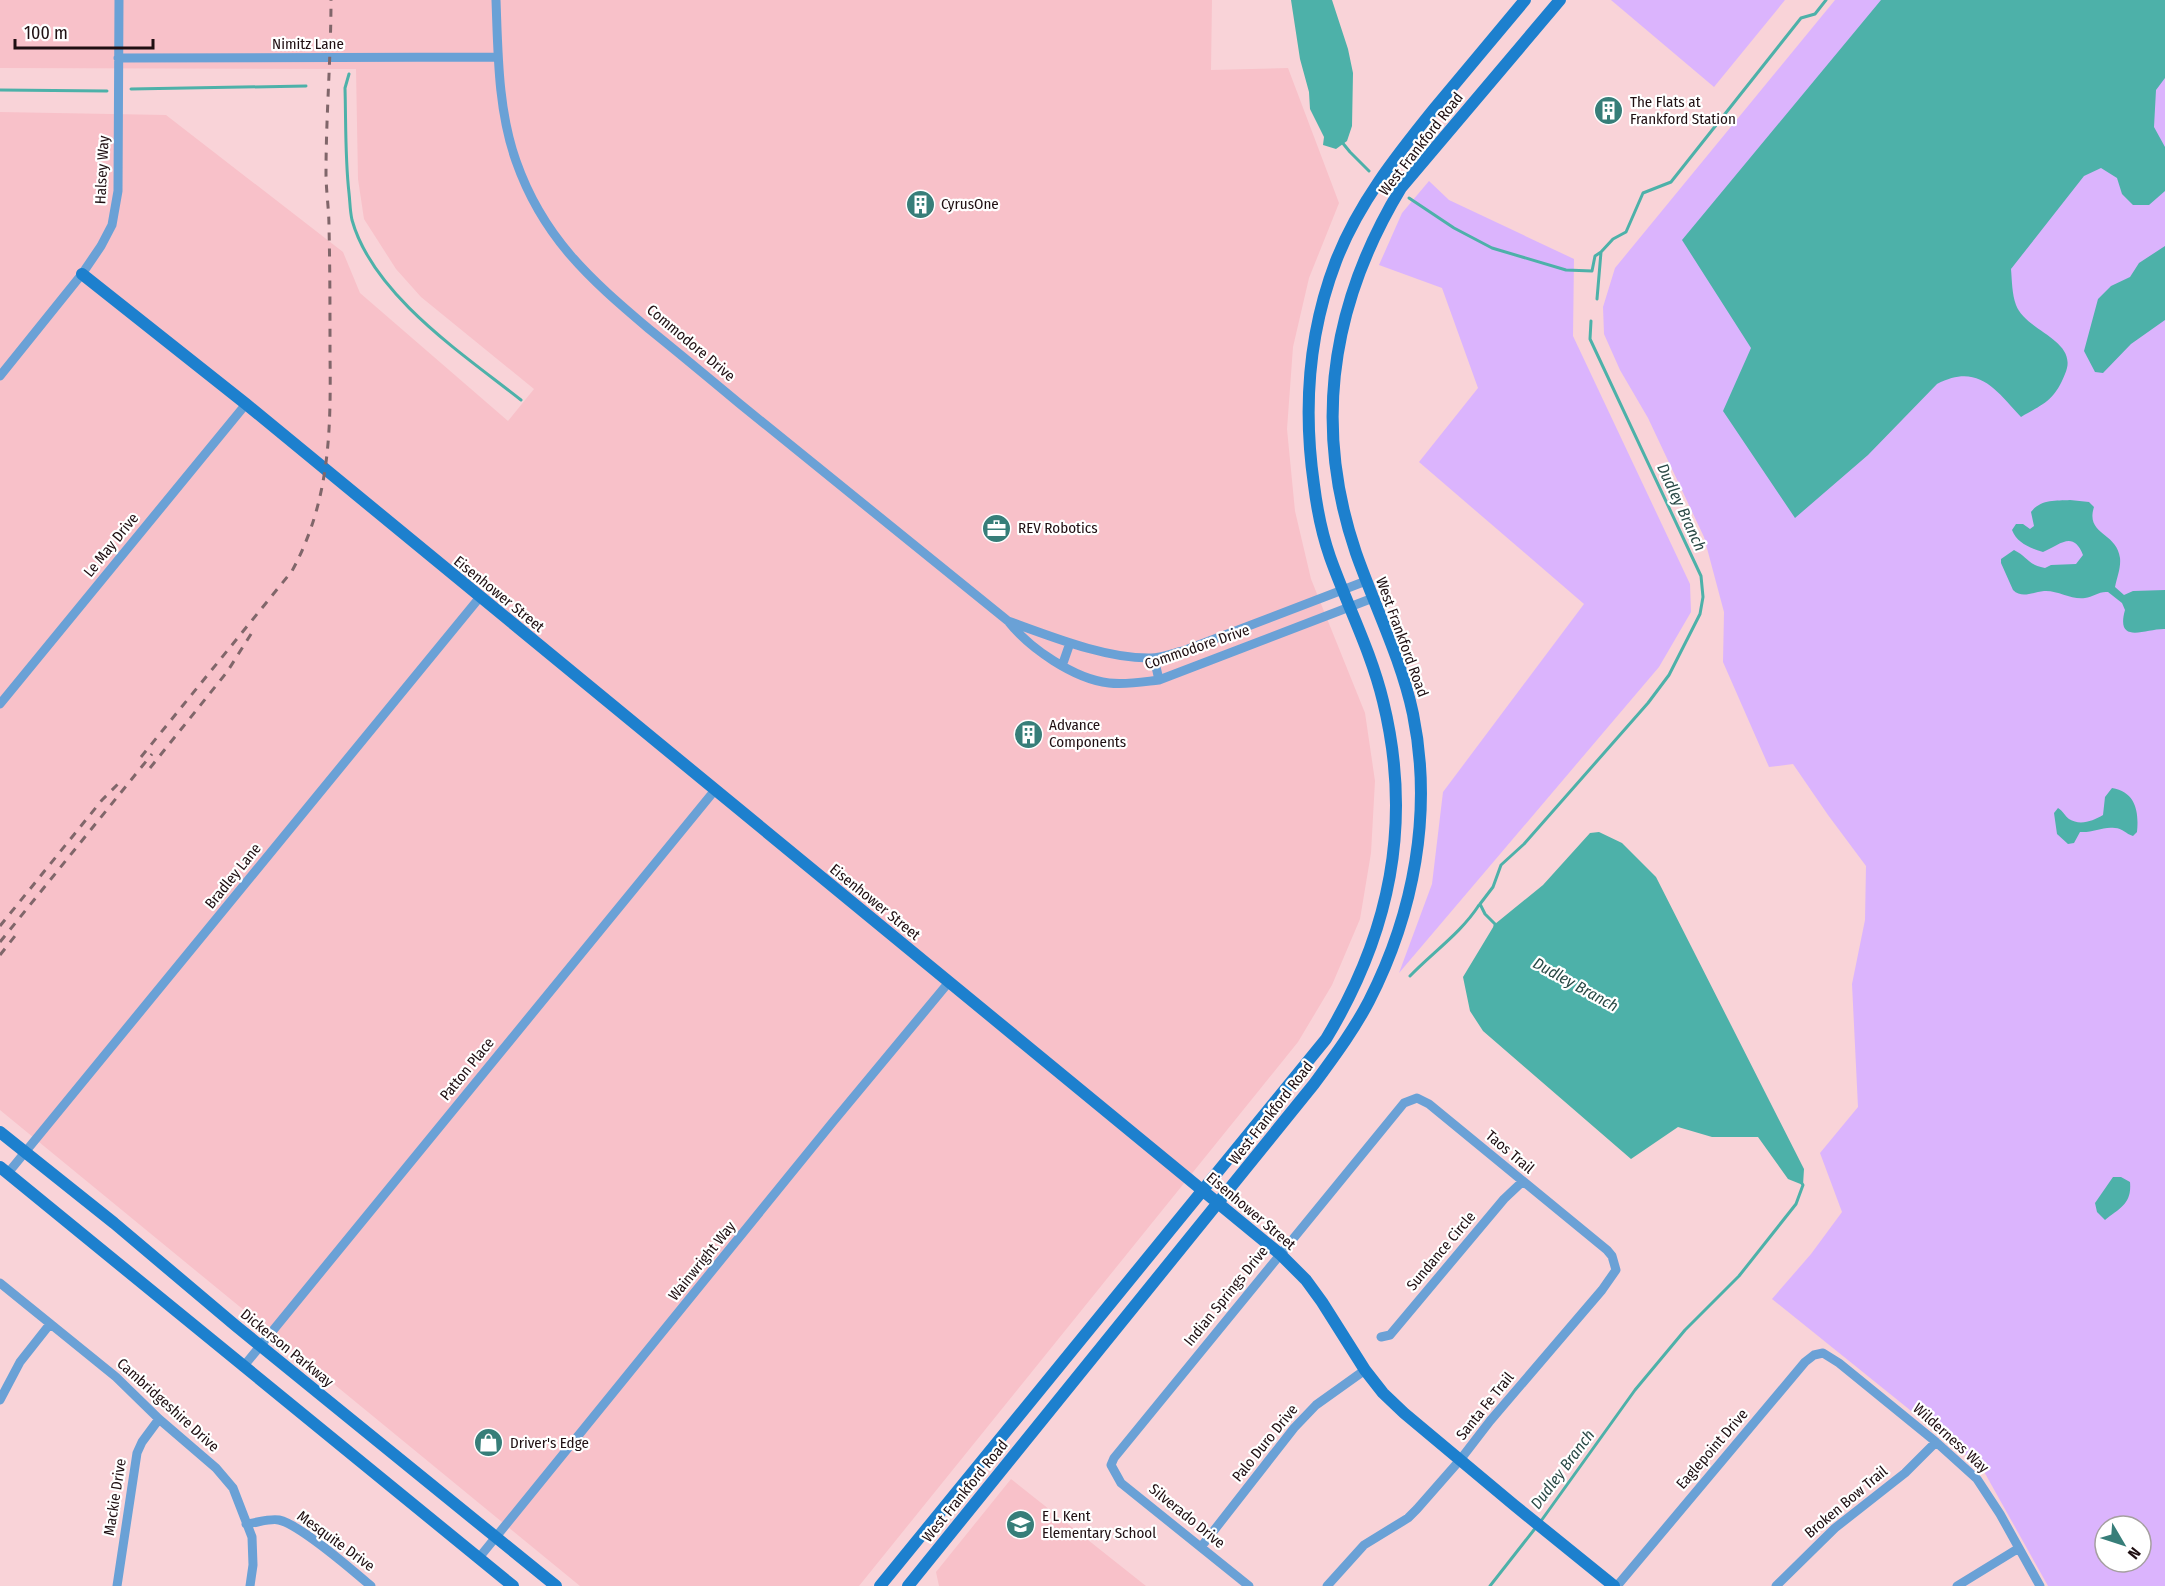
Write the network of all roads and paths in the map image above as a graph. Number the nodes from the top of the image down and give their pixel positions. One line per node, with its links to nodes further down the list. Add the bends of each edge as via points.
1 (118, 0): 6 (street, Halsey Way)
2 (496, 0): 5 (street, Commodore Drive)
3 (1525, 0): 11 (main road, West Frankford Road, via 1375,186 1348,233 1328,288 1311,359 1308,446 1319,517)
4 (1560, 0): 10 (main road, West Frankford Road, via 1401,188 1358,274 1340,339 1333,400 1335,465 1345,519)
5 (498, 57): 6 (street, Nimitz Lane); 15 (street, Commodore Drive, via 506,129 516,162 549,228 580,268 672,348)
6 (118, 58): 7 (street, Halsey Way, via 115,214 108,235)
7 (82, 274): 8 (street, Halsey Way); 9 (main road, Eisenhower Street)
8 (0, 376)
9 (246, 404): 12 (main road, Eisenhower Street); 20 (street, Le May Drive)
10 (1366, 581): 11 (street, Commodore Drive); 13 (main road, West Frankford Road)
11 (1343, 591): 14 (main road, West Frankford Road); 17 (street, Commodore Drive, via 1183,651)
12 (480, 597): 21 (main road, Eisenhower Street); 25 (street, Bradley Lane)
13 (1373, 598): 14 (street, Commodore Drive); 29 (main road, West Frankford Road, via 1414,717 1421,795 1413,880 1400,927 1369,1001 1337,1053)
14 (1350, 607): 19 (street, Commodore Drive); 28 (main road, West Frankford Road, via 1383,700 1395,771 1394,852 1389,886 1370,952 1326,1039)
15 (1008, 621): 16 (street, Commodore Drive); 18 (street, Commodore Drive, via 1020,637)
16 (1070, 643): 17 (street, Commodore Drive, via 1128,657); 18 (street)
17 (1154, 658): 19 (street)
18 (1062, 666): 19 (street, Commodore Drive, via 1106,683)
19 (1159, 680)
20 (0, 704)
21 (715, 790): 22 (main road, Eisenhower Street); 35 (street, Patton Place)
22 (949, 982): 28 (main road, Eisenhower Street); 45 (street, Wainwright Way)
23 (1417, 1098): 27 (street, Taos Trail); 31 (street, Indian Springs Drive, via 1404,1103)
24 (0, 1132): 25 (main road, Dickerson Parkway)
25 (26, 1153): 26 (street, Bradley Lane); 35 (main road, Dickerson Parkway)
26 (4, 1170): 37 (main road)
27 (1522, 1182): 30 (street, Taos Trail); 34 (street, Sundance Circle, via 1390,1335)
28 (1202, 1189): 29 (main road, Eisenhower Street); 54 (main road, West Frankford Road)
29 (1219, 1203): 31 (main road, Eisenhower Street); 55 (main road, West Frankford Road)
30 (1582, 1230): 42 (street, Santa Fe Trail, via 1612,1256 1616,1270)
31 (1280, 1254): 38 (main road, Eisenhower Street, via 1306,1280); 43 (street, Indian Springs Drive)
32 (0, 1283): 33 (street, Cambridgeshire Drive)
33 (50, 1324): 39 (street, via 20,1362); 40 (street, Cambridgeshire Drive, via 116,1377)
34 (1381, 1337)
35 (260, 1345): 37 (street, Patton Place); 45 (main road, Dickerson Parkway)
36 (1839, 1363): 41 (street, Wilderness Way); 58 (street, Eaglepoint Drive, via 1823,1353 1805,1362)
37 (243, 1366): 48 (main road)
38 (1365, 1370): 42 (main road, Eisenhower Street, via 1404,1413); 46 (street, Palo Duro Drive, via 1301,1420)
39 (0, 1400)
40 (159, 1419): 44 (street, Cambridgeshire Drive, via 216,1468 241,1507); 49 (street, Mackie Drive, via 137,1453)
41 (1936, 1442): 47 (street, Wilderness Way, via 1977,1479); 59 (street, Broken Bow Trail, via 1905,1473 1835,1528)
42 (1460, 1460): 57 (street, Santa Fe Trail, via 1408,1518 1364,1545); 58 (main road, Eisenhower Street)
43 (1111, 1466): 46 (street, Silverado Drive, via 1121,1483)
44 (246, 1524): 50 (street, Cambridgeshire Drive, via 252,1537); 51 (street, Mesquite Drive, via 276,1519 287,1523)
45 (496, 1537): 48 (street, Wainwright Way); 53 (main road, Dickerson Parkway)
46 (1201, 1547): 56 (street, Silverado Drive)
47 (2019, 1548): 60 (street); 61 (street, Wilderness Way)
48 (478, 1559): 52 (main road)
49 (117, 1586)
50 (250, 1586)
51 (371, 1586)
52 (513, 1586)
53 (556, 1586)
54 (880, 1586)
55 (908, 1586)
56 (1249, 1586)
57 (1327, 1586)
58 (1615, 1586)
59 (1776, 1586)
60 (1957, 1586)
61 (2040, 1586)

